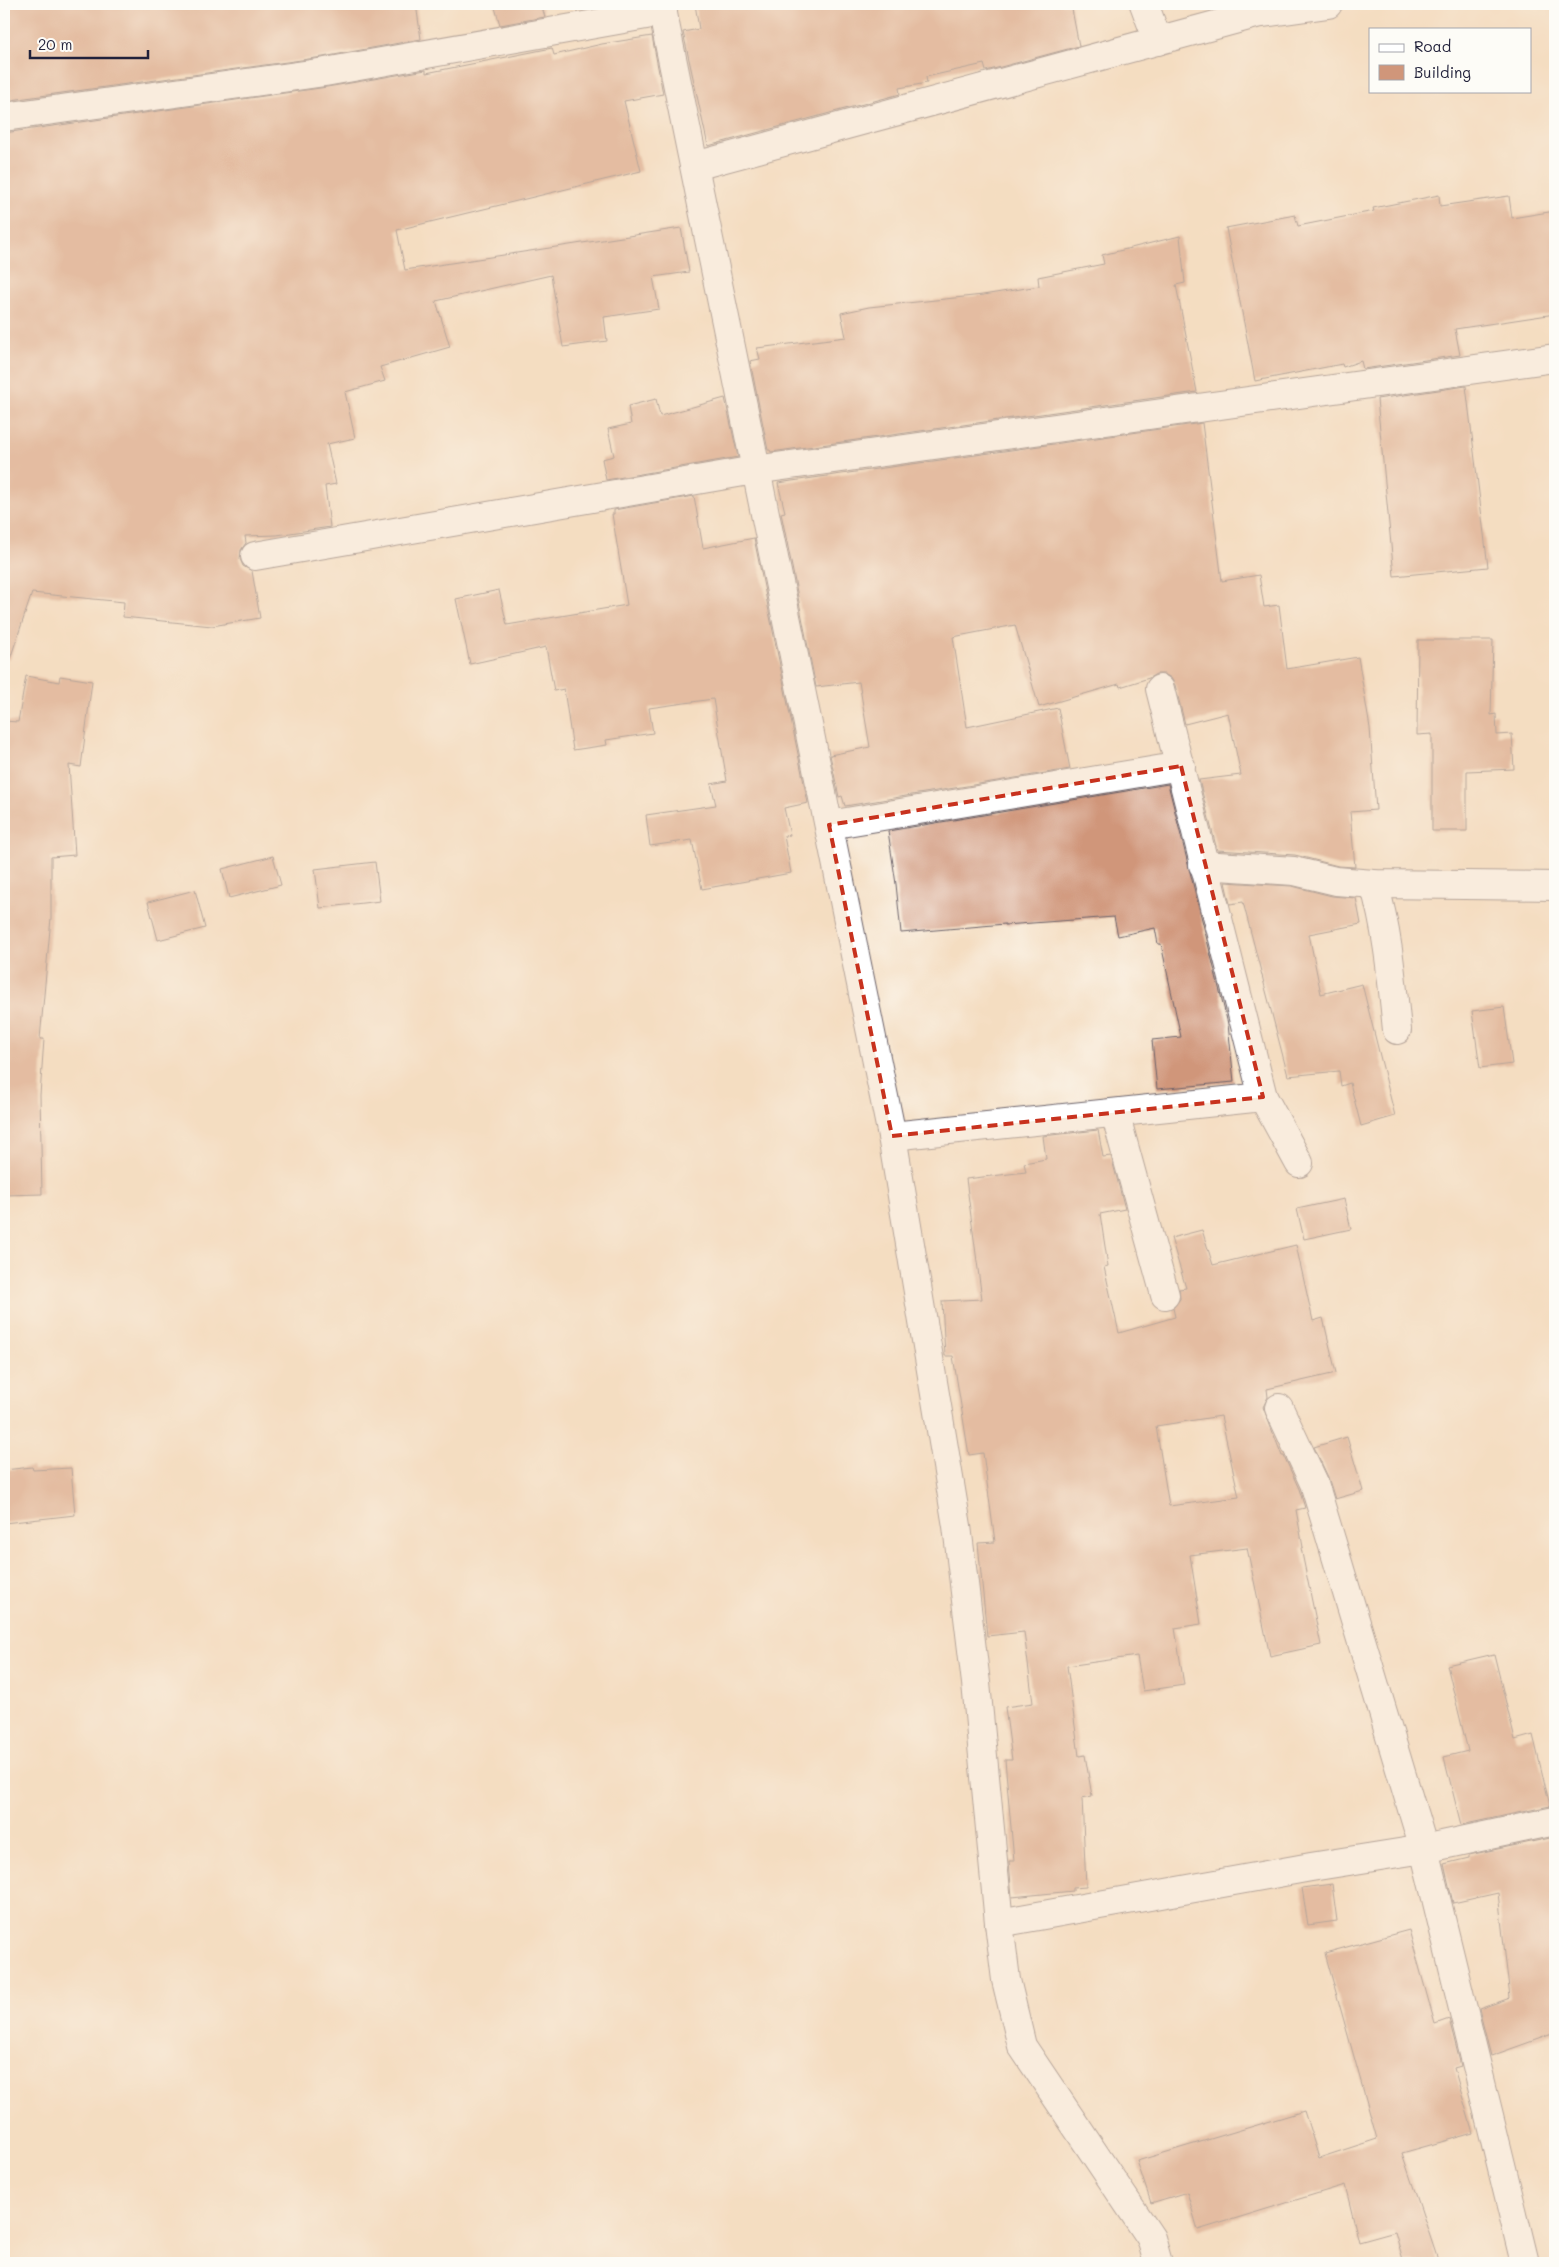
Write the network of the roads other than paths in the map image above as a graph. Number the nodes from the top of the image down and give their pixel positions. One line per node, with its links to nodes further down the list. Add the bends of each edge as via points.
1 (1144, 4): 5 (street)
2 (1328, 4): 4 (street)
3 (662, 8): 6 (street, via 326,72); 7 (street)
4 (1272, 8): 5 (street)
5 (1158, 41): 7 (street)
6 (4, 117)
7 (695, 166): 9 (street)
8 (1555, 358): 9 (street)
9 (755, 470): 10 (street); 13 (street)
10 (255, 556)
11 (1160, 689): 12 (street)
12 (1181, 766): 13 (street); 14 (street)
13 (829, 825): 20 (street)
14 (1203, 864): 15 (street, via 1294,871 1336,881); 18 (street)
15 (1374, 884): 16 (street); 17 (street, via 1392,971)
16 (1555, 886)
17 (1396, 1030)
18 (1263, 1097): 19 (street); 21 (street)
19 (1115, 1113): 20 (street); 22 (street)
20 (892, 1136): 26 (street, via 957,1526)
21 (1299, 1163)
22 (1165, 1295)
23 (1279, 1408): 25 (street, via 1314,1483)
24 (1555, 1822): 25 (street)
25 (1424, 1849): 26 (street); 28 (street)
26 (999, 1923): 27 (street, via 1006,1980 1022,2046 1151,2238)
27 (1158, 2263)
28 (1525, 2263)

